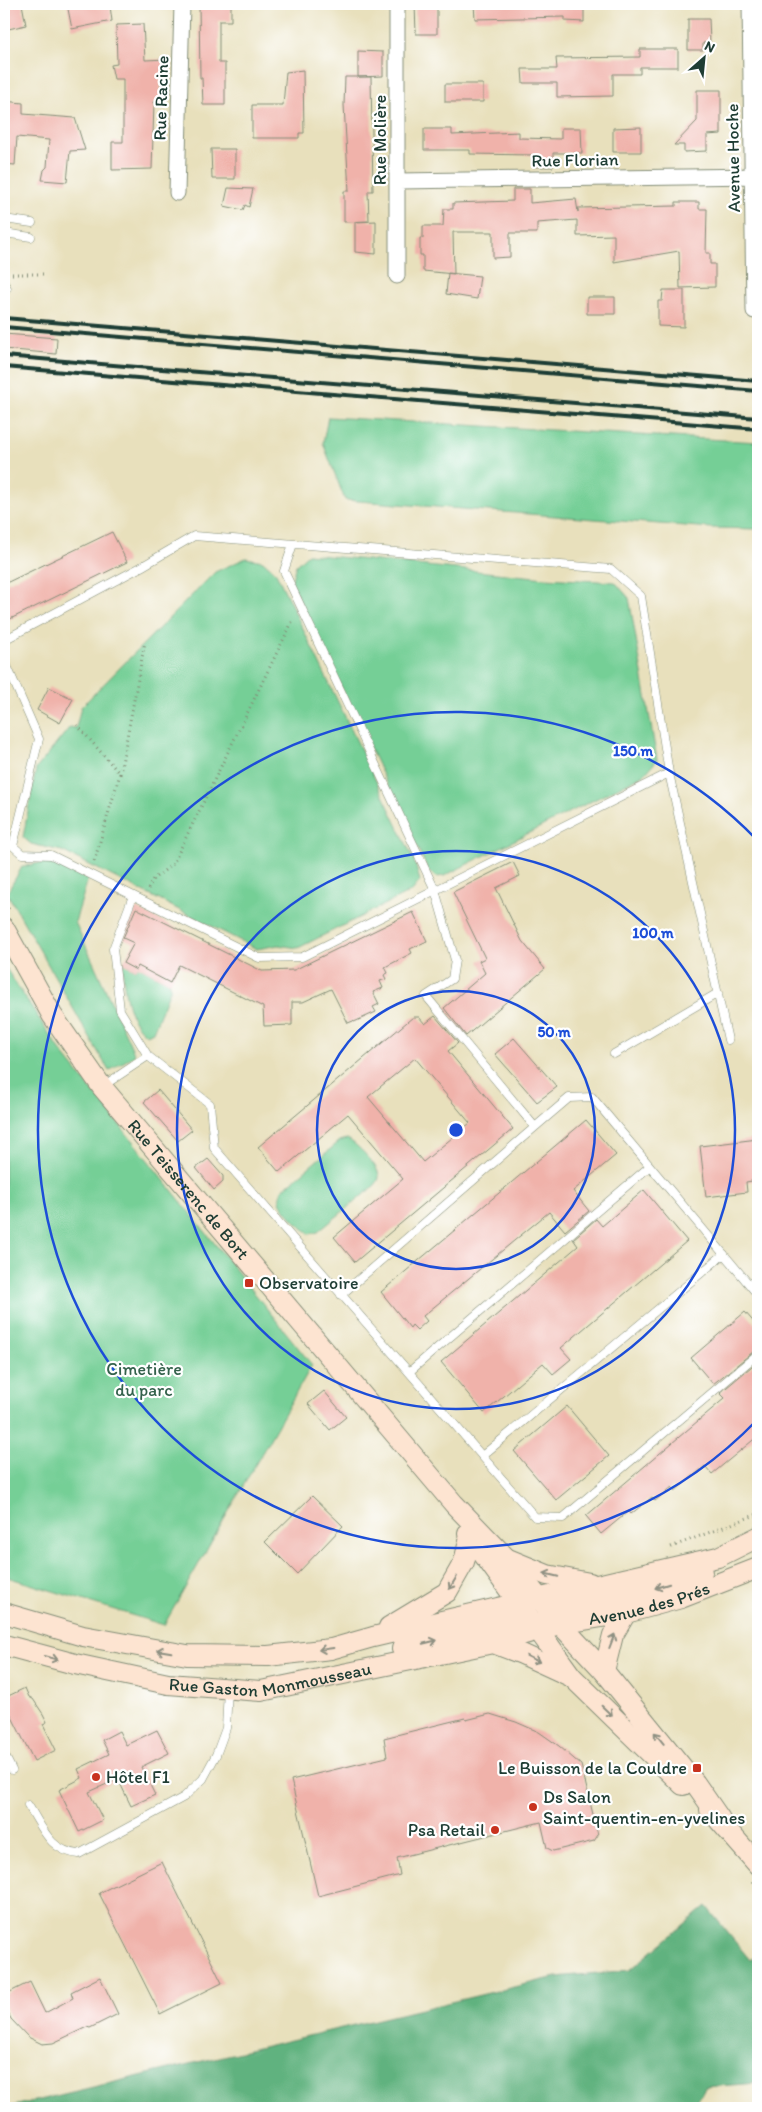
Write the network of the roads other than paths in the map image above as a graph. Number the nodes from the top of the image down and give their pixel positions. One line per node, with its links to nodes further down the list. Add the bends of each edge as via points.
1 (182, 4): 6 (street, Rue Racine)
2 (397, 4): 5 (street, Rue Molière)
3 (750, 4): 4 (street, Avenue Hoche)
4 (755, 176): 5 (street, Rue Florian); 12 (street, Avenue Hoche)
5 (399, 181): 11 (street, Rue Molière)
6 (177, 193)
7 (4, 220): 8 (lane)
8 (32, 223)
9 (4, 233): 10 (lane)
10 (31, 237)
11 (397, 276)
12 (754, 311)
13 (293, 544): 14 (lane, via 194,536); 16 (lane, via 611,569 641,596); 17 (lane, via 284,571)
14 (4, 640)
15 (4, 659): 18 (lane, via 39,738 13,846 22,854 51,855)
16 (669, 773): 17 (lane); 21 (lane)
17 (435, 890): 18 (lane, via 302,958 259,958); 26 (lane, via 456,960 452,980 426,996)
18 (133, 896): 24 (lane, via 113,949 120,1010)
19 (4, 928): 20 (main road, Rue Teisserenc de Bort)
20 (8, 948): 25 (main road, Rue Teisserenc de Bort)
21 (718, 993): 22 (lane); 23 (lane)
22 (728, 1040)
23 (614, 1054)
24 (148, 1056): 25 (lane); 29 (lane, via 210,1104 214,1148)
25 (102, 1087): 34 (main road, Rue Teisserenc de Bort)
26 (535, 1127): 27 (lane, via 569,1098 592,1097); 29 (lane)
27 (650, 1166): 28 (lane); 32 (lane)
28 (724, 1254): 30 (lane); 33 (lane)
29 (341, 1295): 32 (lane)
30 (758, 1295)
31 (758, 1354): 33 (lane, via 562,1518 535,1517)
32 (409, 1372): 33 (lane)
33 (482, 1456)
34 (454, 1504): 35 (main road, Rue Teisserenc de Bort); 38 (main road, Rue Teisserenc de Bort)
35 (470, 1537): 44 (main road, Rue Teisserenc de Bort); 47 (main road, one-way to 47, via 464,1562 447,1592)
36 (758, 1538): 37 (main road, Avenue des Prés)
37 (718, 1557): 40 (main road, Avenue des Prés); 41 (main road, one-way to 41, via 715,1567 660,1587)
38 (506, 1559): 40 (main road, one-way to 38, via 548,1575); 41 (main road, Rue Teisserenc de Bort)
39 (758, 1568): 43 (main road, Avenue des Prés, via 681,1598)
40 (597, 1585): 41 (main road, Avenue des Prés)
41 (549, 1612): 43 (main road, Avenue des Prés); 44 (main road, Avenue des Prés); 44 (main road); 51 (main road, Rue Teisserenc de Bort)
42 (4, 1613): 47 (main road, Rue Gaston Monmousseau, one-way to 42, via 331,1649 268,1656 187,1655 83,1636)
43 (626, 1613): 51 (main road, one-way to 43, via 613,1635)
44 (528, 1616): 47 (main road); 48 (main road, Rue Gaston Monmousseau); 50 (main road, one-way to 44, via 380,1655); 52 (main road, Rue Teisserenc de Bort)
45 (758, 1625): 46 (lane)
46 (758, 1633)
47 (373, 1637)
48 (493, 1643): 50 (main road, Rue Gaston Monmousseau); 52 (main road, one-way to 52)
49 (4, 1645): 53 (main road, Rue Gaston Monmousseau, one-way to 53, via 168,1684)
50 (375, 1668): 53 (main road, Rue Gaston Monmousseau, via 261,1691)
51 (604, 1671): 57 (main road, Rue Teisserenc de Bort, one-way to 51, via 695,1783)
52 (572, 1677): 57 (main road, one-way to 57)
53 (228, 1689): 56 (lane, via 226,1728 216,1755 203,1779 184,1797 79,1854 59,1849 52,1843)
54 (4, 1754): 55 (lane)
55 (12, 1770)
56 (28, 1805)
57 (720, 1819): 58 (main road)
58 (756, 1858)

